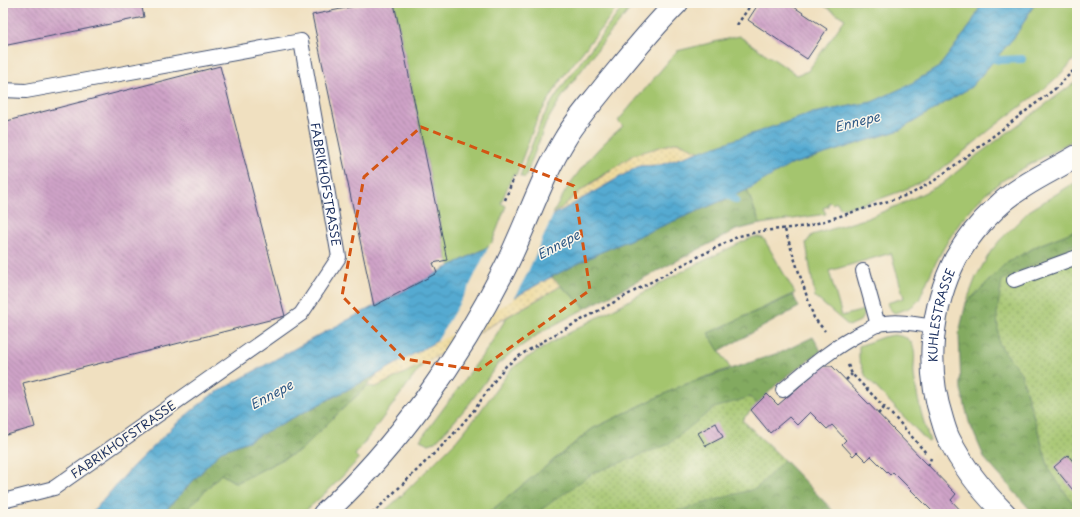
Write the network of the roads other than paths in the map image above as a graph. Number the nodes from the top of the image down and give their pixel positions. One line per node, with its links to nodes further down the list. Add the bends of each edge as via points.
1 (672, 8): 11 (main road, via 625,61 566,137 504,269 478,318 442,375 380,457)
2 (3, 90): 10 (lane, FABRIKHOFSTRASSE, via 26,91 301,41 339,257 301,314 54,488)
3 (1077, 156): 8 (main road, KUHLESTRASSE, via 996,207 976,229 956,258 941,296)
4 (1077, 257): 6 (lane)
5 (863, 270): 7 (lane)
6 (1014, 280)
7 (878, 325): 8 (lane, via 908,322); 9 (lane, via 855,336 825,356)
8 (934, 327): 12 (main road, KUHLESTRASSE, via 934,386 948,438 976,480)
9 (783, 390)
10 (3, 501)
11 (324, 514)
12 (1005, 514)

